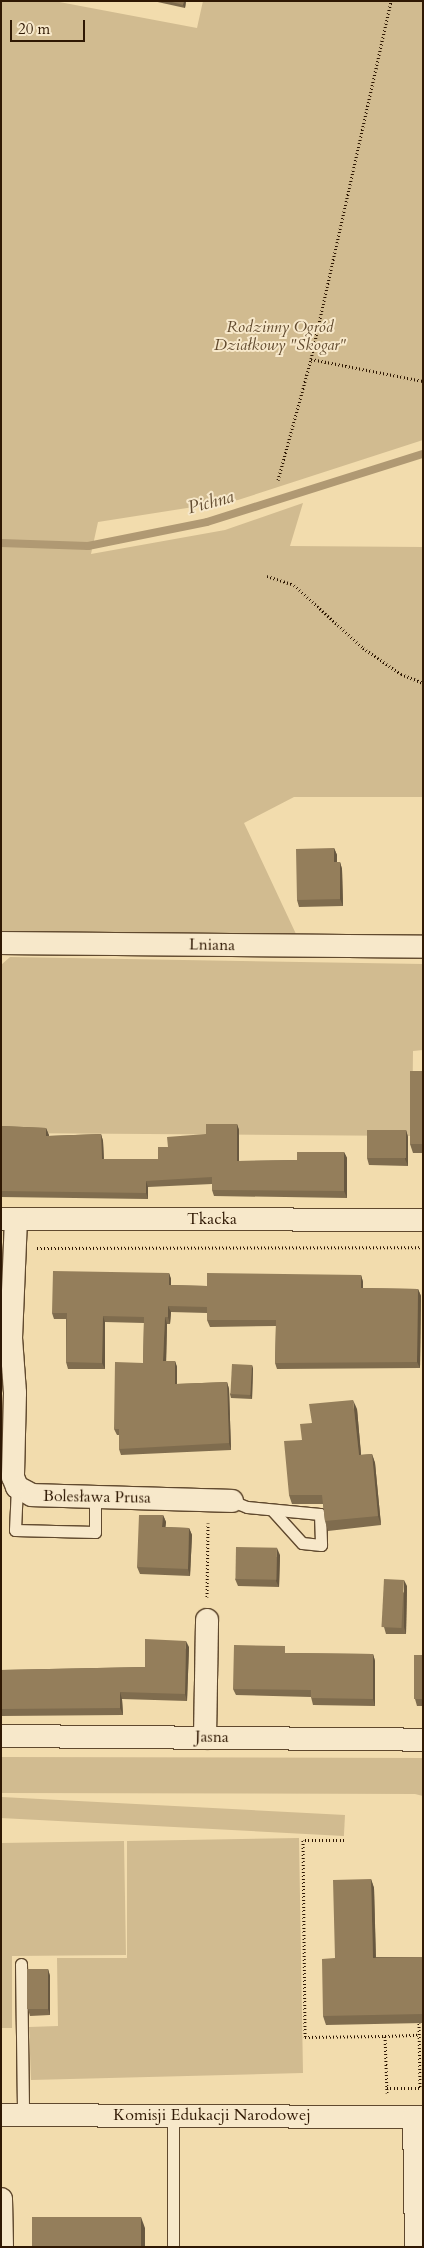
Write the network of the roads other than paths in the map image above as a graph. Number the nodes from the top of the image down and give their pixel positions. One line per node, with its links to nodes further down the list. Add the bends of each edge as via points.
1 (5, 947): 2 (street, Lniana)
2 (423, 947)
3 (9, 1218): 4 (street, Tkacka); 5 (street, via 15,1248 11,1338 15,1393 14,1477)
4 (423, 1220)
5 (17, 1487): 6 (street, Bolesława Prusa, via 32,1495); 6 (lane, via 15,1530 96,1532)
6 (95, 1497): 7 (street, Bolesława Prusa, via 209,1509)
7 (232, 1501): 8 (lane)
8 (273, 1511)
9 (207, 1620): 11 (street)
10 (1, 1736): 11 (street, Jasna)
11 (205, 1738): 12 (street, Jasna)
12 (423, 1740)
13 (21, 1964): 15 (lane)
14 (172, 2114): 15 (street, Komisji Edukacji Narodowej); 16 (street, Komisji Edukacji Narodowej); 19 (lane)
15 (12, 2115)
16 (418, 2116): 20 (street)
17 (1, 2199): 18 (street)
18 (2, 2247)
19 (173, 2247)
20 (416, 2247)

